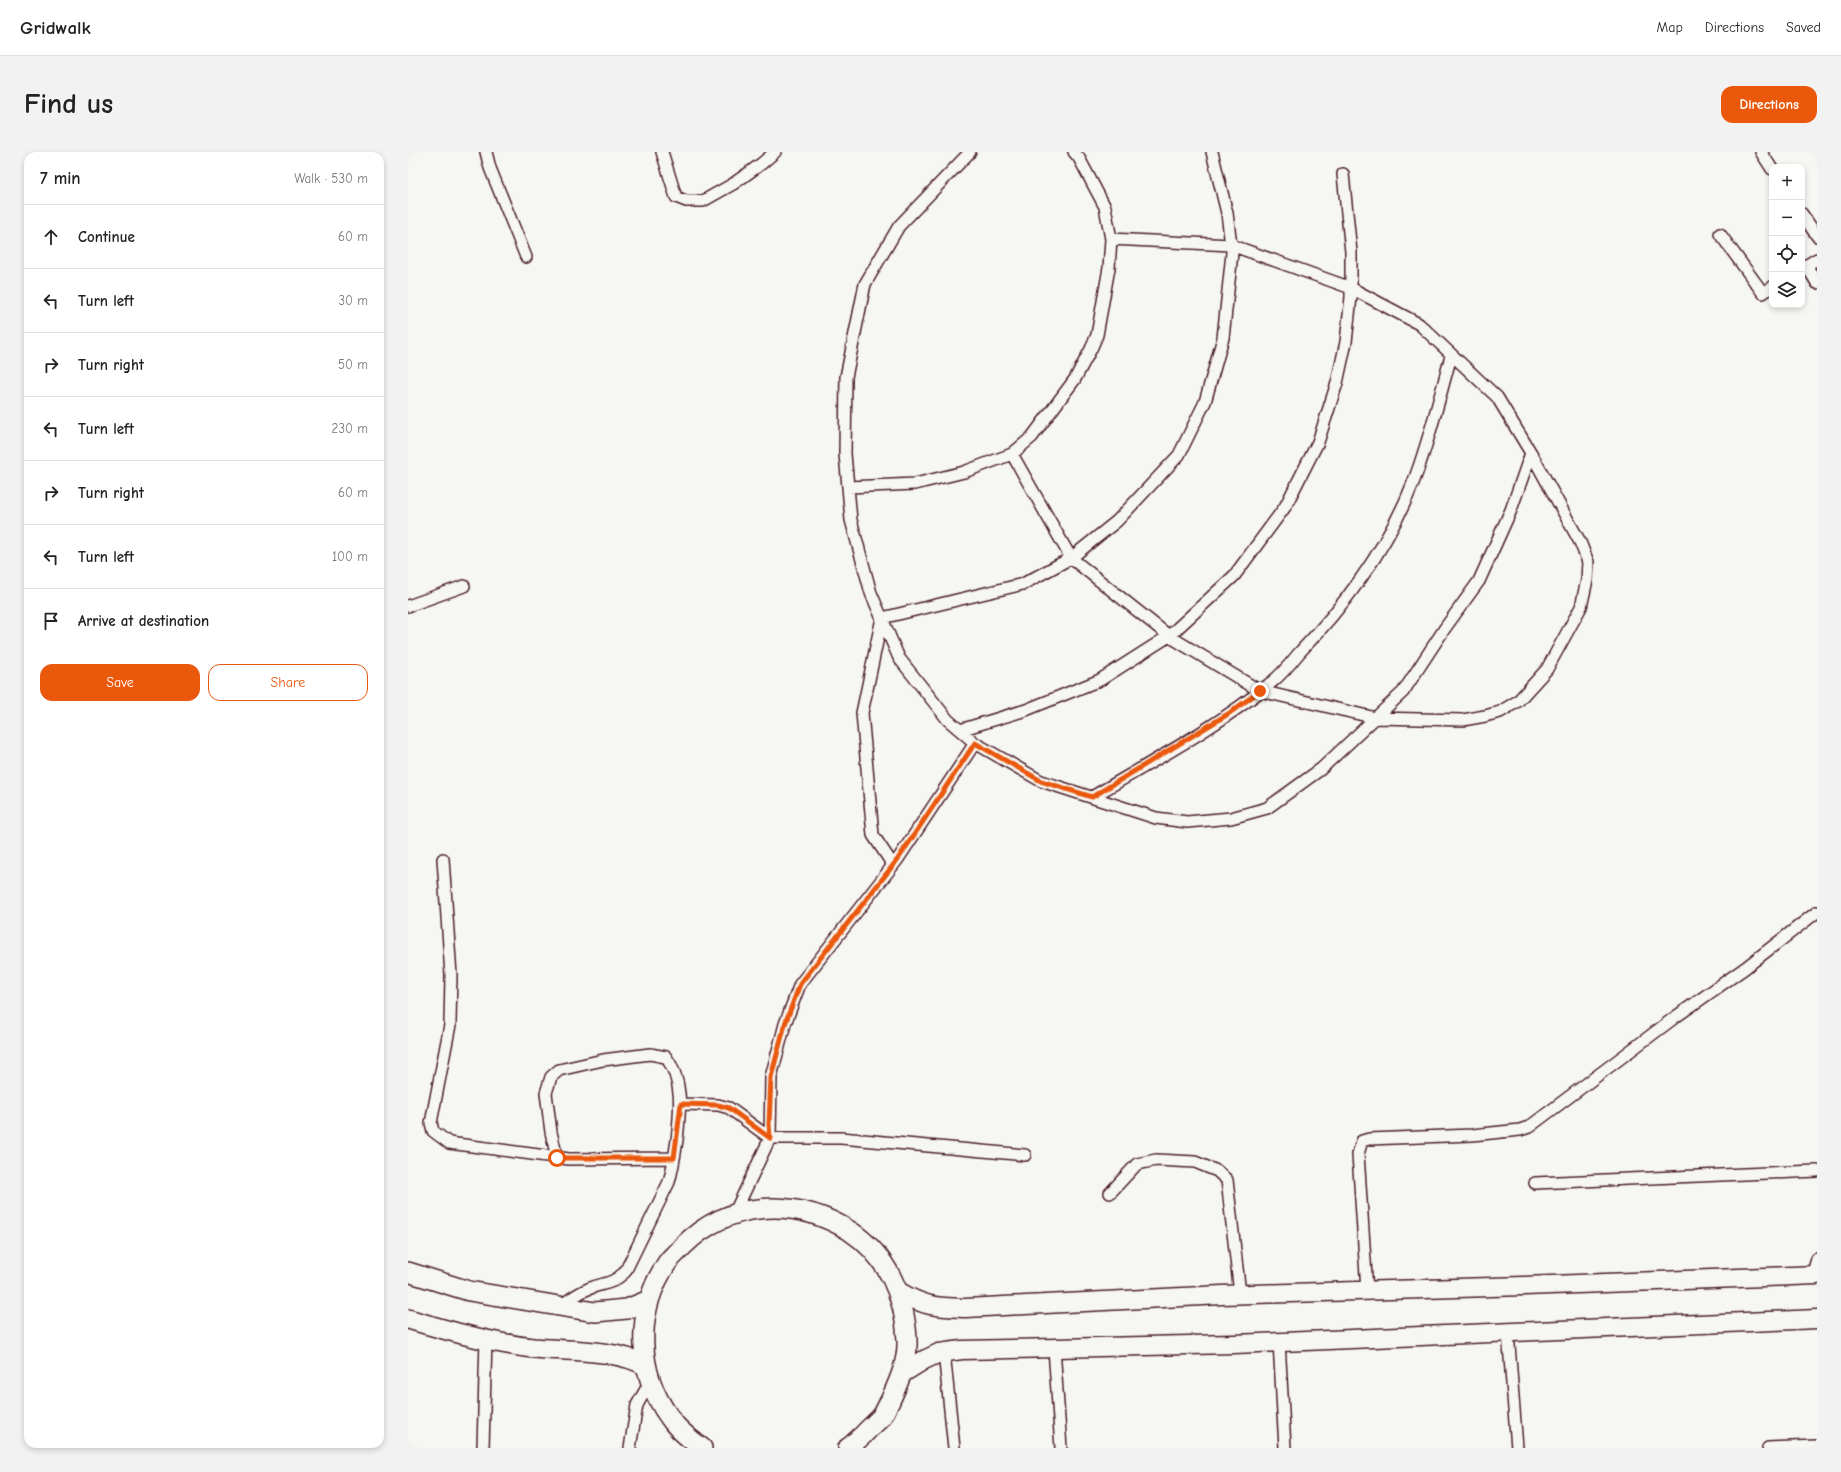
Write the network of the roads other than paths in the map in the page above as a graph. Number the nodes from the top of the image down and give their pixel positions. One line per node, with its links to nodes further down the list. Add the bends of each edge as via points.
1 (486, 152): 15 (street)
2 (662, 152): 3 (street, via 676,196 686,201 703,200 727,187)
3 (774, 152)
4 (970, 152): 25 (street, via 899,226 865,284 846,377 845,454)
5 (1074, 152): 13 (street, via 1105,207)
6 (1212, 152): 14 (street, via 1227,213)
7 (1760, 152): 8 (street)
8 (1769, 165)
9 (1343, 174): 20 (street, via 1351,252)
10 (1805, 218): 12 (street)
11 (1720, 234): 21 (street, via 1763,293)
12 (1817, 236)
13 (1111, 239): 14 (street); 23 (street, via 1109,268 1097,335 1091,349 1074,379 1032,436)
14 (1231, 245): 20 (street); 26 (street, via 1223,338 1205,402 1179,455 1117,521)
15 (526, 257)
16 (1817, 259): 17 (street)
17 (1805, 266)
18 (1805, 268): 19 (street)
19 (1817, 283)
20 (1351, 288): 22 (street, via 1419,324); 30 (street, via 1346,342 1337,383 1318,442 1285,507 1234,576)
21 (1769, 289)
22 (1451, 356): 24 (street, via 1497,397); 31 (street, via 1412,484 1373,560 1327,624 1273,681)
23 (1012, 454): 25 (street, via 964,472 916,484); 26 (street)
24 (1531, 454): 32 (street, via 1511,510 1479,581 1404,692); 32 (street, via 1580,542 1588,562 1581,607 1547,669 1518,701 1500,712 1463,720)
25 (848, 487): 29 (street, via 851,520 871,593)
26 (1071, 558): 29 (street, via 1023,584); 30 (street)
27 (464, 586): 28 (street)
28 (408, 606)
29 (882, 618): 33 (street, via 899,658 948,720); 37 (street, via 862,713 873,835)
30 (1169, 636): 31 (street); 33 (street, via 1100,680 1026,710)
31 (1260, 691): 32 (street); 35 (street, via 1228,714)
32 (1376, 718): 35 (street, via 1321,769 1267,808 1238,816 1187,822 1156,818)
33 (960, 730): 34 (street)
34 (975, 743): 35 (street, via 1041,781); 37 (street)
35 (1092, 797)
36 (443, 859): 42 (street, via 451,975 450,1026 431,1123 433,1131 449,1143)
37 (893, 866): 40 (street, via 800,984 785,1024 771,1077)
38 (1817, 912): 51 (street, via 1529,1127 1472,1135 1362,1141 1358,1154)
39 (681, 1104): 40 (street, via 718,1105 729,1108); 42 (street, via 674,1067 666,1057 650,1054 603,1060 559,1070 551,1077 546,1093); 43 (street)
40 (770, 1138): 41 (street, via 841,1138); 47 (street)
41 (1025, 1155)
42 (557, 1158): 43 (street)
43 (674, 1158): 54 (street, via 669,1182 625,1272 617,1279 588,1289)
44 (1817, 1171): 45 (street)
45 (1535, 1183)
46 (1110, 1193): 52 (street, via 1136,1164 1156,1160 1195,1162 1217,1171 1227,1180)
47 (734, 1214): 50 (highway, via 767,1208 800,1210 832,1220 860,1238 882,1262); 53 (highway, via 697,1233 667,1263)
48 (1815, 1270): 51 (main road)
49 (408, 1272): 54 (highway, via 469,1291)
50 (898, 1291): 52 (main road, via 923,1304 966,1308); 62 (highway, via 906,1318 907,1346)
51 (1367, 1291): 52 (main road)
52 (1240, 1294)
53 (648, 1300): 54 (highway, via 627,1309 595,1312); 63 (highway, via 643,1333)
54 (560, 1306)
55 (1817, 1319): 57 (main road)
56 (408, 1320): 58 (highway)
57 (1508, 1332): 59 (main road); 72 (street)
58 (486, 1339): 63 (highway, via 531,1348 618,1356 638,1361); 65 (street)
59 (1279, 1342): 60 (main road); 71 (street)
60 (1054, 1348): 61 (main road); 70 (street)
61 (944, 1352): 62 (main road); 69 (street)
62 (903, 1373): 68 (highway, via 883,1415)
63 (648, 1374): 66 (street, via 637,1405); 67 (highway, via 670,1419)
64 (1817, 1446): 73 (street)
65 (483, 1448)
66 (630, 1448)
67 (702, 1448)
68 (848, 1448)
69 (954, 1448)
70 (1061, 1448)
71 (1285, 1448)
72 (1517, 1448)
73 (1768, 1448)

